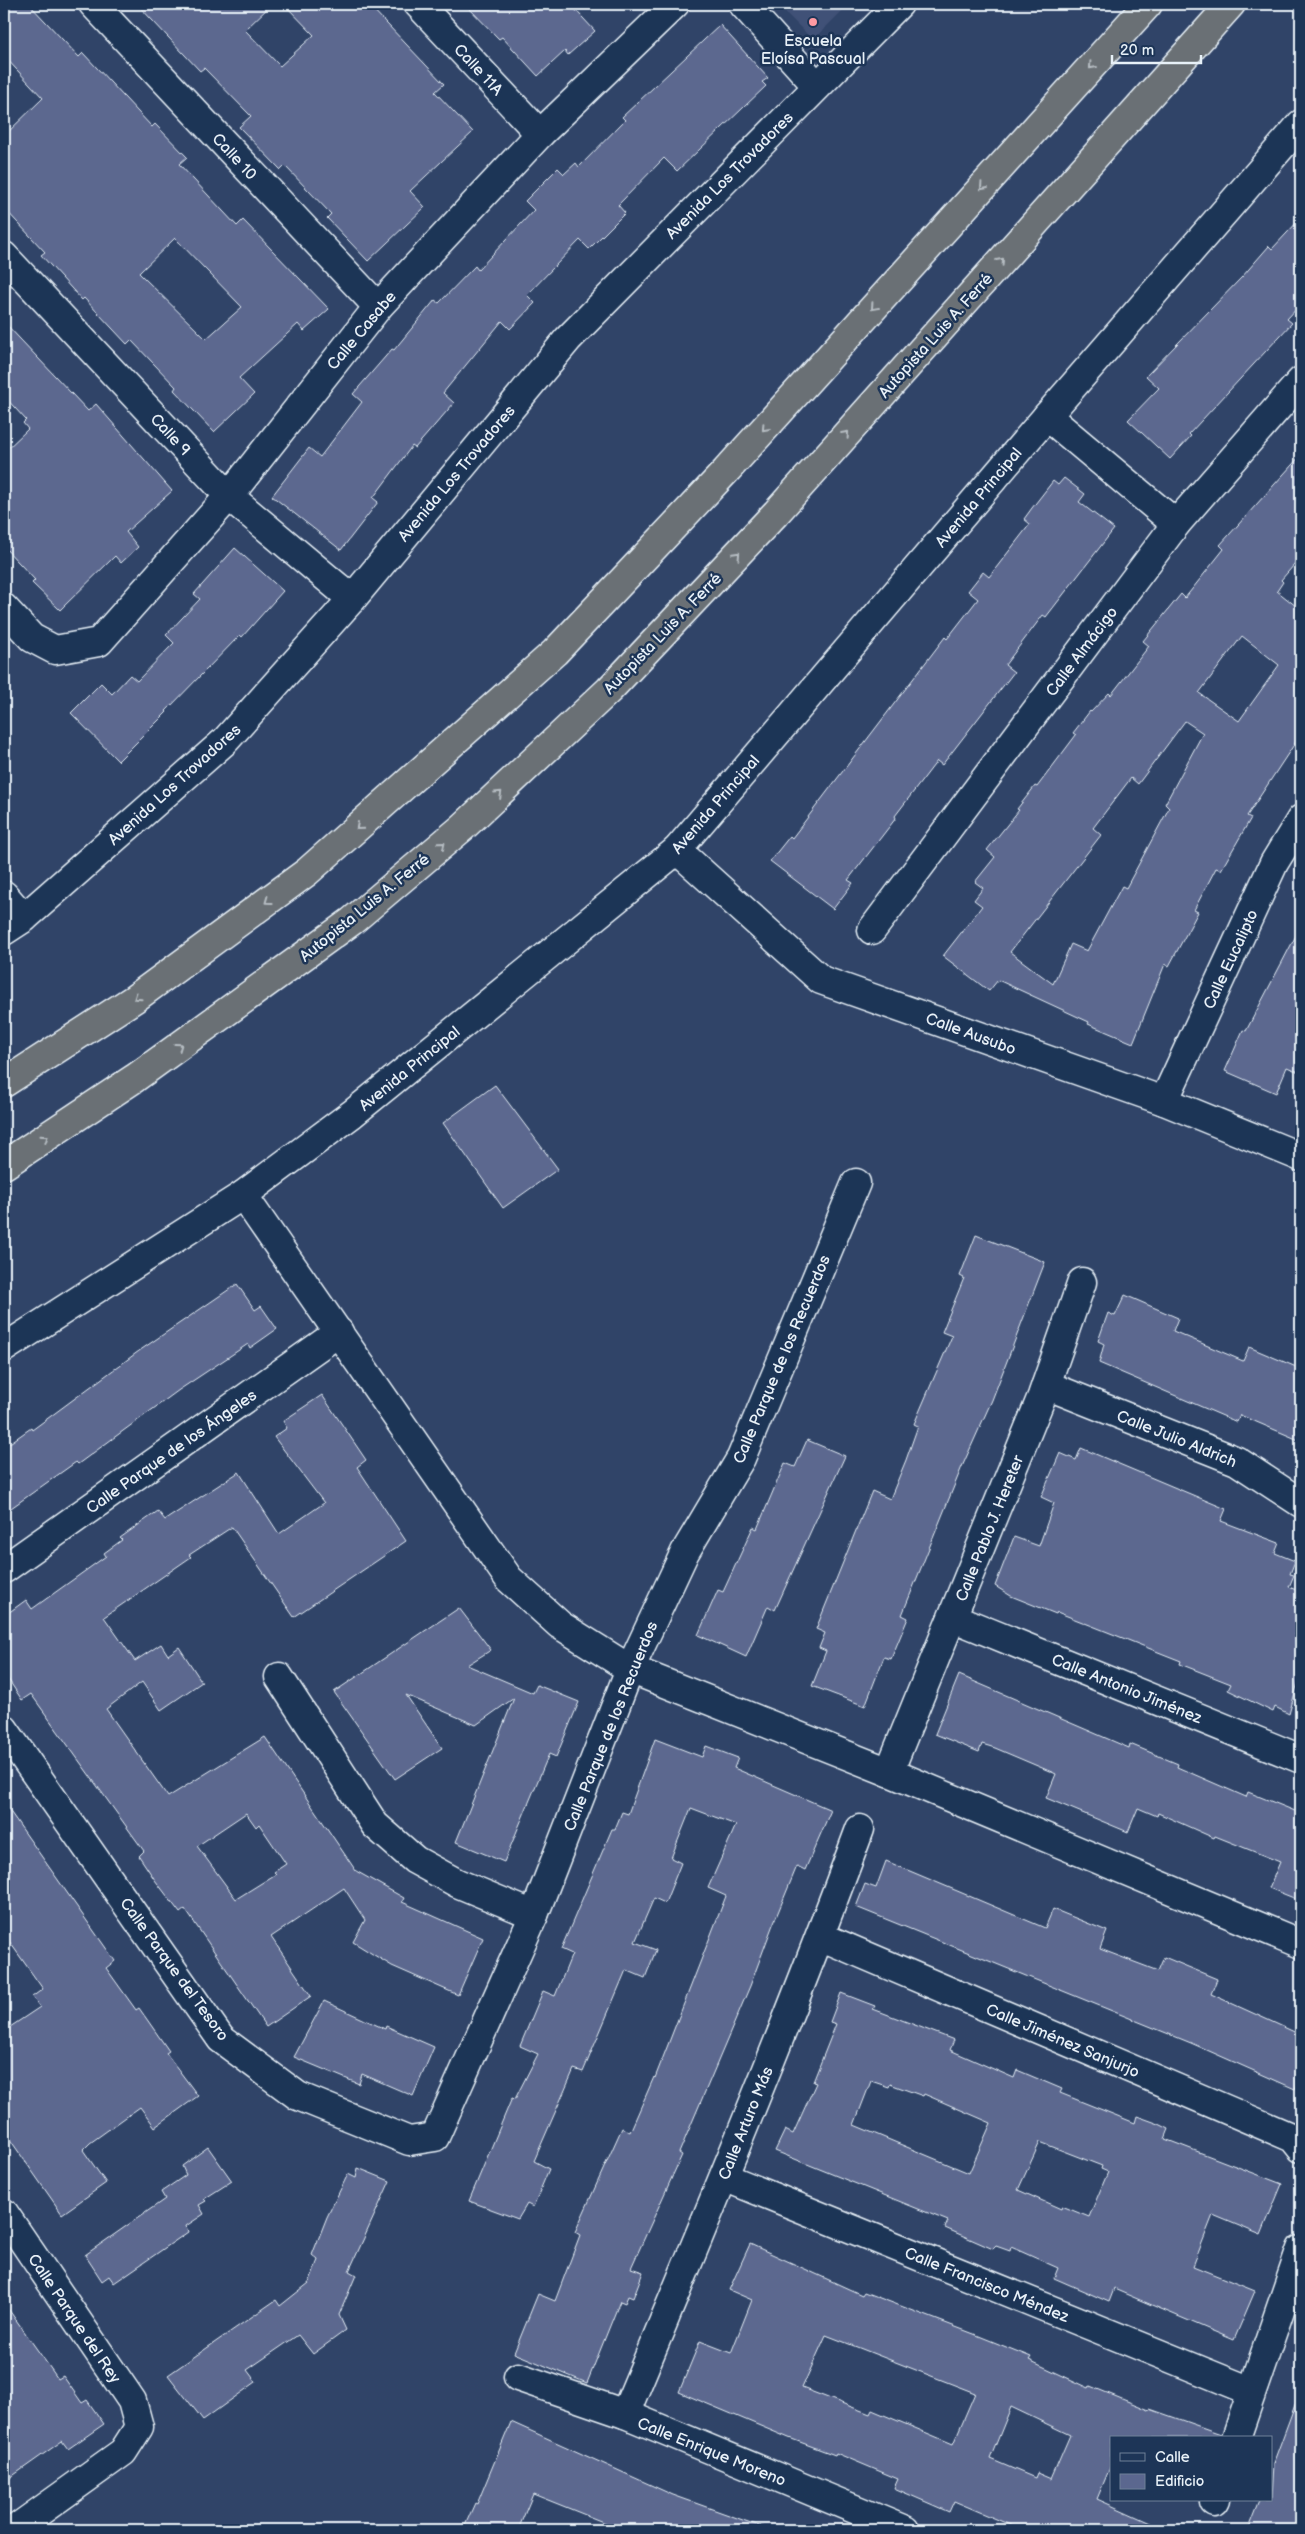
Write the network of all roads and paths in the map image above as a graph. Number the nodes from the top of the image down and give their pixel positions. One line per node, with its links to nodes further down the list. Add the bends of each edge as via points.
1 (93, 4): 12 (street, Calle 10)
2 (418, 4): 10 (street, Calle 11A)
3 (675, 4): 10 (street, Calle Casabe)
4 (743, 4): 8 (street)
5 (899, 4): 8 (street, Avenida Los Trovadores)
6 (1148, 4): 24 (highway, one-way to 24, via 726,471 555,652 307,872 134,999)
7 (1231, 4): 27 (highway, Autopista Luis A. Ferré, one-way to 7, via 135,1078 352,921 463,827 609,690 776,513)
8 (817, 86): 17 (street, Avenida Los Trovadores, via 568,339)
9 (1301, 124): 14 (street, Avenida Principal)
10 (540, 134): 12 (street, Calle Casabe)
11 (4, 256): 15 (street, Calle 9)
12 (378, 307): 15 (street, Calle Casabe)
13 (1301, 381): 16 (street, Calle Almácigo)
14 (1048, 416): 16 (street); 20 (street, Avenida Principal)
15 (229, 496): 17 (street, Calle 9); 18 (street, Calle Casabe, via 99,642 54,650 32,638)
16 (1176, 524): 23 (street, Calle Almácigo)
17 (352, 599): 22 (street, Avenida Los Trovadores, via 225,741)
18 (4, 608)
19 (1301, 819): 25 (street, Calle Eucalipto, via 1274,863)
20 (678, 850): 25 (street, Calle Ausubo, via 822,980); 29 (street, Avenida Principal, via 352,1114)
21 (4, 895): 22 (street)
22 (14, 925)
23 (872, 930)
24 (4, 1083)
25 (1164, 1101): 26 (street, Calle Ausubo)
26 (1301, 1157)
27 (4, 1165)
28 (856, 1183): 37 (street, Calle Parque de los Recuerdos, via 741,1458 685,1552)
29 (243, 1195): 31 (street); 32 (street, Avenida Principal)
30 (1082, 1282): 33 (street, Calle Pablo J. Hereter)
31 (339, 1332): 35 (street, Calle Parque de los Ángeles); 37 (street, via 509,1579 560,1625)
32 (4, 1348)
33 (1046, 1385): 34 (street, Calle Julio Aldrich, via 1237,1461); 36 (street, Calle Pablo J. Hereter)
34 (1301, 1503)
35 (4, 1569)
36 (954, 1618): 40 (street, Calle Antonio Jiménez); 41 (street, Calle Pablo J. Hereter)
37 (630, 1669): 41 (street); 43 (street, Calle Parque de los Recuerdos)
38 (279, 1677): 43 (street, via 375,1825 415,1860 458,1883)
39 (4, 1729): 46 (street, Calle Parque del Tesoro, via 221,2039 298,2096 409,2141)
40 (1301, 1759)
41 (889, 1772): 45 (street)
42 (860, 1829): 44 (street, Calle Arturo Más)
43 (534, 1915): 46 (street, Calle Parque de los Recuerdos)
44 (820, 1936): 47 (street, Calle Jiménez Sanjurjo, via 1293,2138); 48 (street, Calle Arturo Más)
45 (1301, 1944)
46 (435, 2137)
47 (1301, 2148)
48 (724, 2177): 52 (street, Calle Francisco Méndez); 53 (street, Calle Arturo Más)
49 (4, 2213): 55 (street, Calle Parque del Rey, via 132,2401 139,2426 123,2452)
50 (1301, 2249): 52 (street)
51 (518, 2376): 53 (street, Calle Enrique Moreno)
52 (1251, 2391): 54 (street)
53 (624, 2414): 56 (street, Calle Enrique Moreno)
54 (1237, 2436)
55 (14, 2530)
56 (905, 2530)

